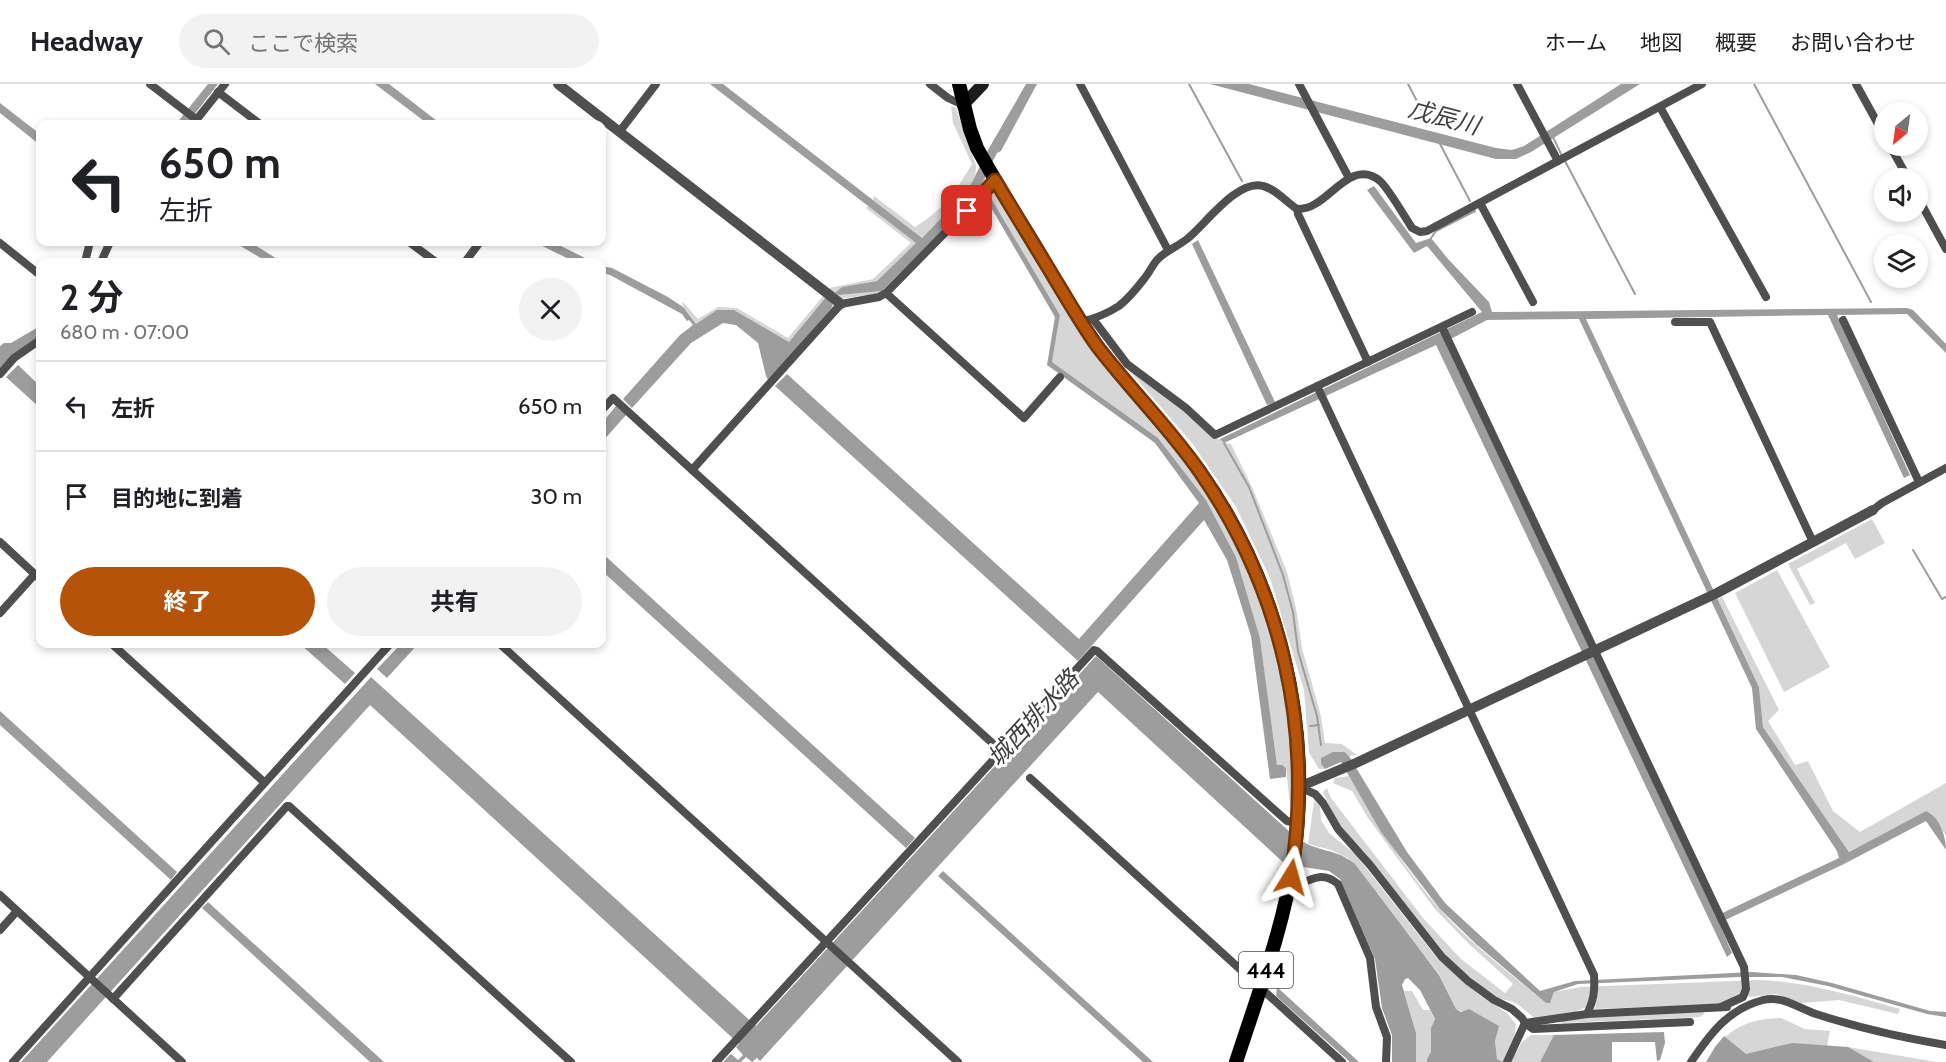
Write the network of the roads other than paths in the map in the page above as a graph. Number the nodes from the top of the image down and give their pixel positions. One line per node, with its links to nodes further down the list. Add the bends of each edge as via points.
1 (150, 84): 17 (street)
2 (225, 84): 13 (street)
3 (558, 84): 19 (street)
4 (656, 84): 21 (street)
5 (930, 84): 14 (street)
6 (959, 84): 14 (highway, 444)
7 (983, 84): 14 (main road)
8 (1080, 84): 31 (street)
9 (1299, 84): 23 (street)
10 (1517, 84): 22 (street, via 1550,145)
11 (1702, 84): 15 (street)
12 (1856, 84): 16 (street)
13 (218, 92): 17 (street); 18 (street)
14 (963, 105): 24 (highway, 444, via 977,148)
15 (1660, 106): 22 (street); 35 (street)
16 (1874, 117)
17 (192, 118)
18 (255, 120)
19 (597, 120)
20 (606, 124): 21 (street)
21 (620, 131): 37 (street)
22 (1562, 159): 25 (street)
23 (1349, 178): 25 (street, via 1369,175 1380,181 1412,228 1420,232); 26 (street, via 1317,204)
24 (995, 180): 34 (street); 39 (highway, 444)
25 (1480, 202): 36 (street)
26 (1297, 209): 31 (street, via 1270,189 1252,185); 44 (street)
27 (1928, 216): 30 (street)
28 (0, 243): 33 (street)
29 (414, 246): 32 (street)
30 (1946, 249)
31 (1168, 250): 39 (street, via 1119,306)
32 (431, 258)
33 (36, 272)
34 (886, 293): 37 (street); 46 (street, via 1023,418)
35 (1766, 297)
36 (1533, 302)
37 (841, 304): 50 (street)
38 (1472, 312): 42 (street)
39 (1087, 320): 47 (street, via 1127,364 1215,435); 66 (highway, 444, via 1108,360 1200,472 1232,523 1262,583 1290,687)
40 (1843, 320): 51 (street)
41 (1675, 322): 54 (street, via 1710,322)
42 (1442, 327): 44 (street); 61 (street)
43 (36, 343): 45 (street)
44 (1368, 362): 47 (street)
45 (0, 374)
46 (1060, 377)
47 (1317, 386): 62 (street)
48 (606, 406): 50 (street, via 613,398)
49 (1946, 468): 51 (street)
50 (692, 470): 63 (street)
51 (1919, 482): 52 (street)
52 (1873, 510): 54 (street)
53 (0, 542): 55 (street)
54 (1813, 542): 61 (street, via 1712,596)
55 (36, 574)
56 (36, 578): 57 (street)
57 (0, 613)
58 (116, 648): 65 (street)
59 (386, 648): 65 (street)
60 (504, 648): 72 (street)
61 (1594, 651): 62 (street); 76 (street, via 1744,967 1743,997)
62 (1470, 709): 66 (street); 78 (street, via 1594,975 1595,993)
63 (1001, 751): 67 (street, via 1094,650); 72 (street)
64 (1030, 778): 74 (street)
65 (264, 783): 73 (street)
66 (1299, 788): 67 (highway, 444); 80 (street, via 1315,794 1323,803 1338,829 1442,957)
67 (1297, 826): 68 (highway, 444)
68 (1290, 883): 74 (highway, 444); 89 (street, via 1319,876 1338,884 1370,958 1376,1007 1387,1037)
69 (0, 895): 70 (street)
70 (17, 911): 71 (street); 73 (street)
71 (0, 930)
72 (828, 943): 85 (street); 86 (street)
73 (90, 977): 75 (street); 82 (street)
74 (1260, 987): 87 (highway, 444); 88 (street)
75 (112, 998): 83 (street); 84 (street, via 289,806)
76 (1721, 1006): 77 (street); 78 (street)
77 (1745, 1008): 81 (street, via 1762,1000 1783,1000 1815,1014); 91 (street, via 1711,1032)
78 (1587, 1014): 80 (street)
79 (1690, 1022): 80 (street, via 1533,1029)
80 (1525, 1023): 90 (street)
81 (1946, 1045)
82 (13, 1062)
83 (183, 1062)
84 (571, 1062)
85 (716, 1062)
86 (958, 1062)
87 (1236, 1062)
88 (1342, 1062)
89 (1386, 1062)
90 (1507, 1062)
91 (1691, 1062)

